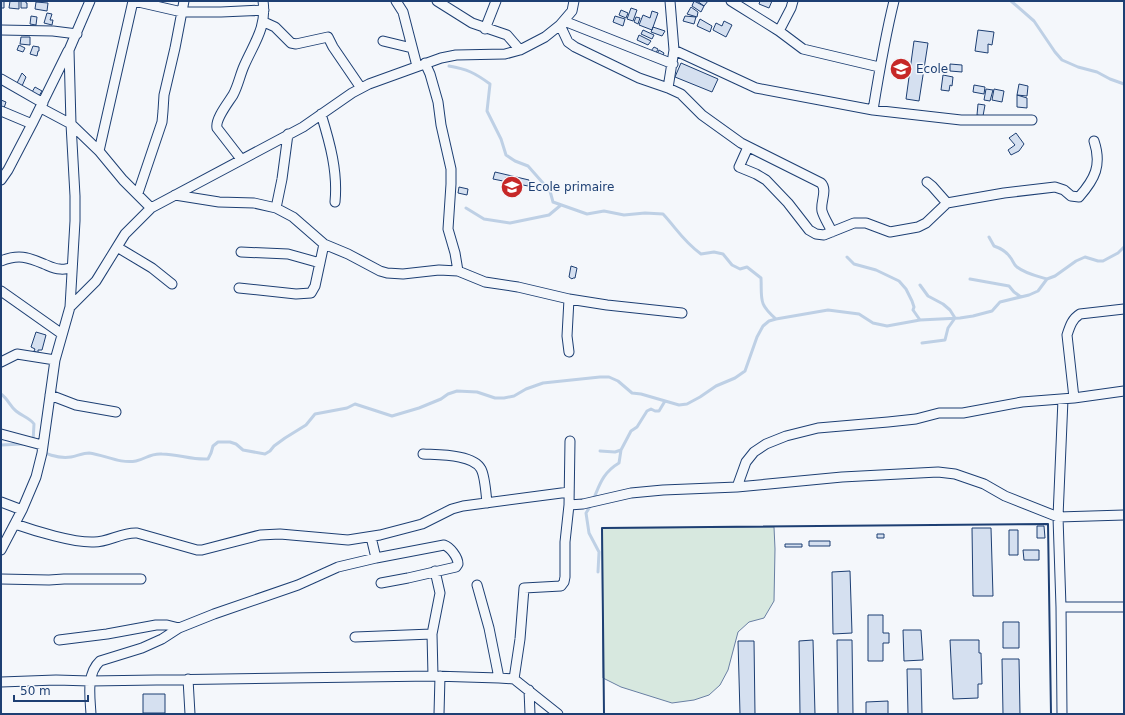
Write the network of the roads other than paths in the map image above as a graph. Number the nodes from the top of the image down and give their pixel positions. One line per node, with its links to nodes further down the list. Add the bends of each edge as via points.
1 (90, 1): 19 (street)
2 (134, 1): 13 (street); 41 (street)
3 (184, 1): 13 (street)
4 (396, 1): 21 (street, via 403,12)
5 (437, 1): 16 (street)
6 (496, 1): 16 (street)
7 (574, 1): 15 (street, via 572,11)
8 (670, 1): 24 (street)
9 (731, 1): 18 (street)
10 (793, 1): 18 (street)
11 (894, 1): 27 (street)
12 (264, 5): 13 (street, via 221,12); 14 (street)
13 (182, 12): 45 (street, via 164,95 162,122)
14 (264, 22): 29 (street, via 275,27 291,43 328,37); 42 (street, via 234,93 216,122 217,128)
15 (562, 23): 23 (street, via 545,37); 26 (street); 30 (street, via 568,42 575,47 639,78)
16 (485, 29): 23 (street, via 507,35)
17 (1, 30): 19 (street)
18 (779, 31): 27 (street, via 803,49)
19 (77, 34): 22 (street)
20 (384, 41): 21 (street)
21 (412, 48): 25 (street)
22 (69, 50): 31 (street); 37 (street)
23 (520, 50): 25 (street, via 505,54 456,55)
24 (674, 50): 26 (street); 32 (street, via 756,88)
25 (421, 64): 29 (street); 58 (street, via 430,74 451,169 448,229)
26 (673, 64): 30 (street)
27 (879, 67): 32 (street)
28 (1, 79): 31 (street)
29 (361, 88): 34 (street)
30 (668, 88): 40 (street, via 681,94 702,115)
31 (42, 106): 36 (street); 37 (street)
32 (873, 110): 35 (street, via 961,120)
33 (1, 111): 36 (street)
34 (321, 114): 38 (street); 47 (street, via 334,162)
35 (1032, 120)
36 (32, 124): 43 (street)
37 (71, 124): 41 (street); 57 (street, via 75,196)
38 (288, 134): 42 (street); 50 (street)
39 (1094, 141): 48 (street, via 1098,163 1094,176 1079,198 1055,187)
40 (748, 147): 51 (street, via 824,186 821,205); 51 (street, via 739,167 756,174 774,188 809,230 824,235)
41 (99, 151): 45 (street, via 123,180)
42 (241, 159): 46 (street)
43 (2, 178)
44 (927, 182): 48 (street)
45 (138, 193): 49 (street)
46 (175, 195): 49 (street); 50 (street, via 219,202 254,203)
47 (335, 202)
48 (947, 203): 51 (street, via 926,223 918,227 890,232 866,223 854,223)
49 (151, 208): 53 (street)
50 (276, 208): 52 (street, via 293,217)
51 (832, 232)
52 (324, 244): 56 (street); 58 (street, via 387,273)
53 (117, 246): 59 (street); 63 (street, via 96,281)
54 (241, 252): 56 (street, via 288,254)
55 (1, 260): 57 (street, via 20,256 55,268)
56 (320, 262): 60 (street, via 311,293 296,294)
57 (72, 268): 63 (street)
58 (458, 271): 62 (street, via 485,282)
59 (172, 284)
60 (240, 288)
61 (1, 291): 66 (street)
62 (569, 299): 65 (street); 67 (street)
63 (70, 307): 66 (street)
64 (1124, 309): 72 (street, via 1080,314 1074,318 1067,335)
65 (682, 313)
66 (62, 334): 68 (street)
67 (569, 352)
68 (55, 360): 69 (street, via 17,354); 71 (street)
69 (1, 362)
70 (1124, 391): 72 (street)
71 (50, 395): 74 (street, via 76,405); 77 (street)
72 (1074, 398): 73 (street)
73 (1063, 399): 79 (street, via 1022,402 963,413 939,413 916,419 818,428 786,436 754,452 746,462); 86 (street)
74 (116, 412)
75 (1, 434): 77 (street)
76 (570, 441): 80 (street)
77 (42, 445): 84 (street, via 36,477)
78 (423, 454): 82 (street, via 454,457 476,463 482,470)
79 (737, 487): 83 (street, via 631,493); 86 (street, via 842,477 938,472 955,474 984,484 1005,496)
80 (569, 492): 82 (street); 83 (street)
81 (1, 502): 84 (street)
82 (487, 503): 88 (street, via 452,509 422,524)
83 (569, 505): 105 (street, via 564,582 561,586 524,588)
84 (22, 510): 87 (street)
85 (1124, 515): 86 (street)
86 (1058, 517): 96 (street)
87 (15, 524): 88 (street, via 75,540 93,542 129,532 137,533 197,550 260,535 280,534 348,540); 89 (street)
88 (371, 537): 90 (street)
89 (1, 550)
90 (376, 558): 91 (street, via 447,546 458,564 456,567); 98 (street, via 338,567 298,585)
91 (435, 571): 94 (street); 99 (street, via 440,598)
92 (1, 579): 93 (street)
93 (141, 579)
94 (381, 583)
95 (477, 585): 103 (street, via 490,628)
96 (1061, 607): 97 (street); 114 (street)
97 (1124, 607)
98 (178, 628): 101 (street, via 156,625); 106 (street, via 142,648 100,661)
99 (432, 634): 100 (street); 102 (street)
100 (355, 637)
101 (59, 640)
102 (437, 676): 103 (street); 104 (street); 111 (street)
103 (499, 678): 105 (street)
104 (188, 679): 106 (street); 110 (street)
105 (514, 679): 108 (street)
106 (90, 681): 107 (street); 109 (street)
107 (1, 682)
108 (529, 690): 112 (street); 113 (street)
109 (91, 714)
110 (190, 714)
111 (439, 714)
112 (530, 714)
113 (558, 714)
114 (1062, 714)

